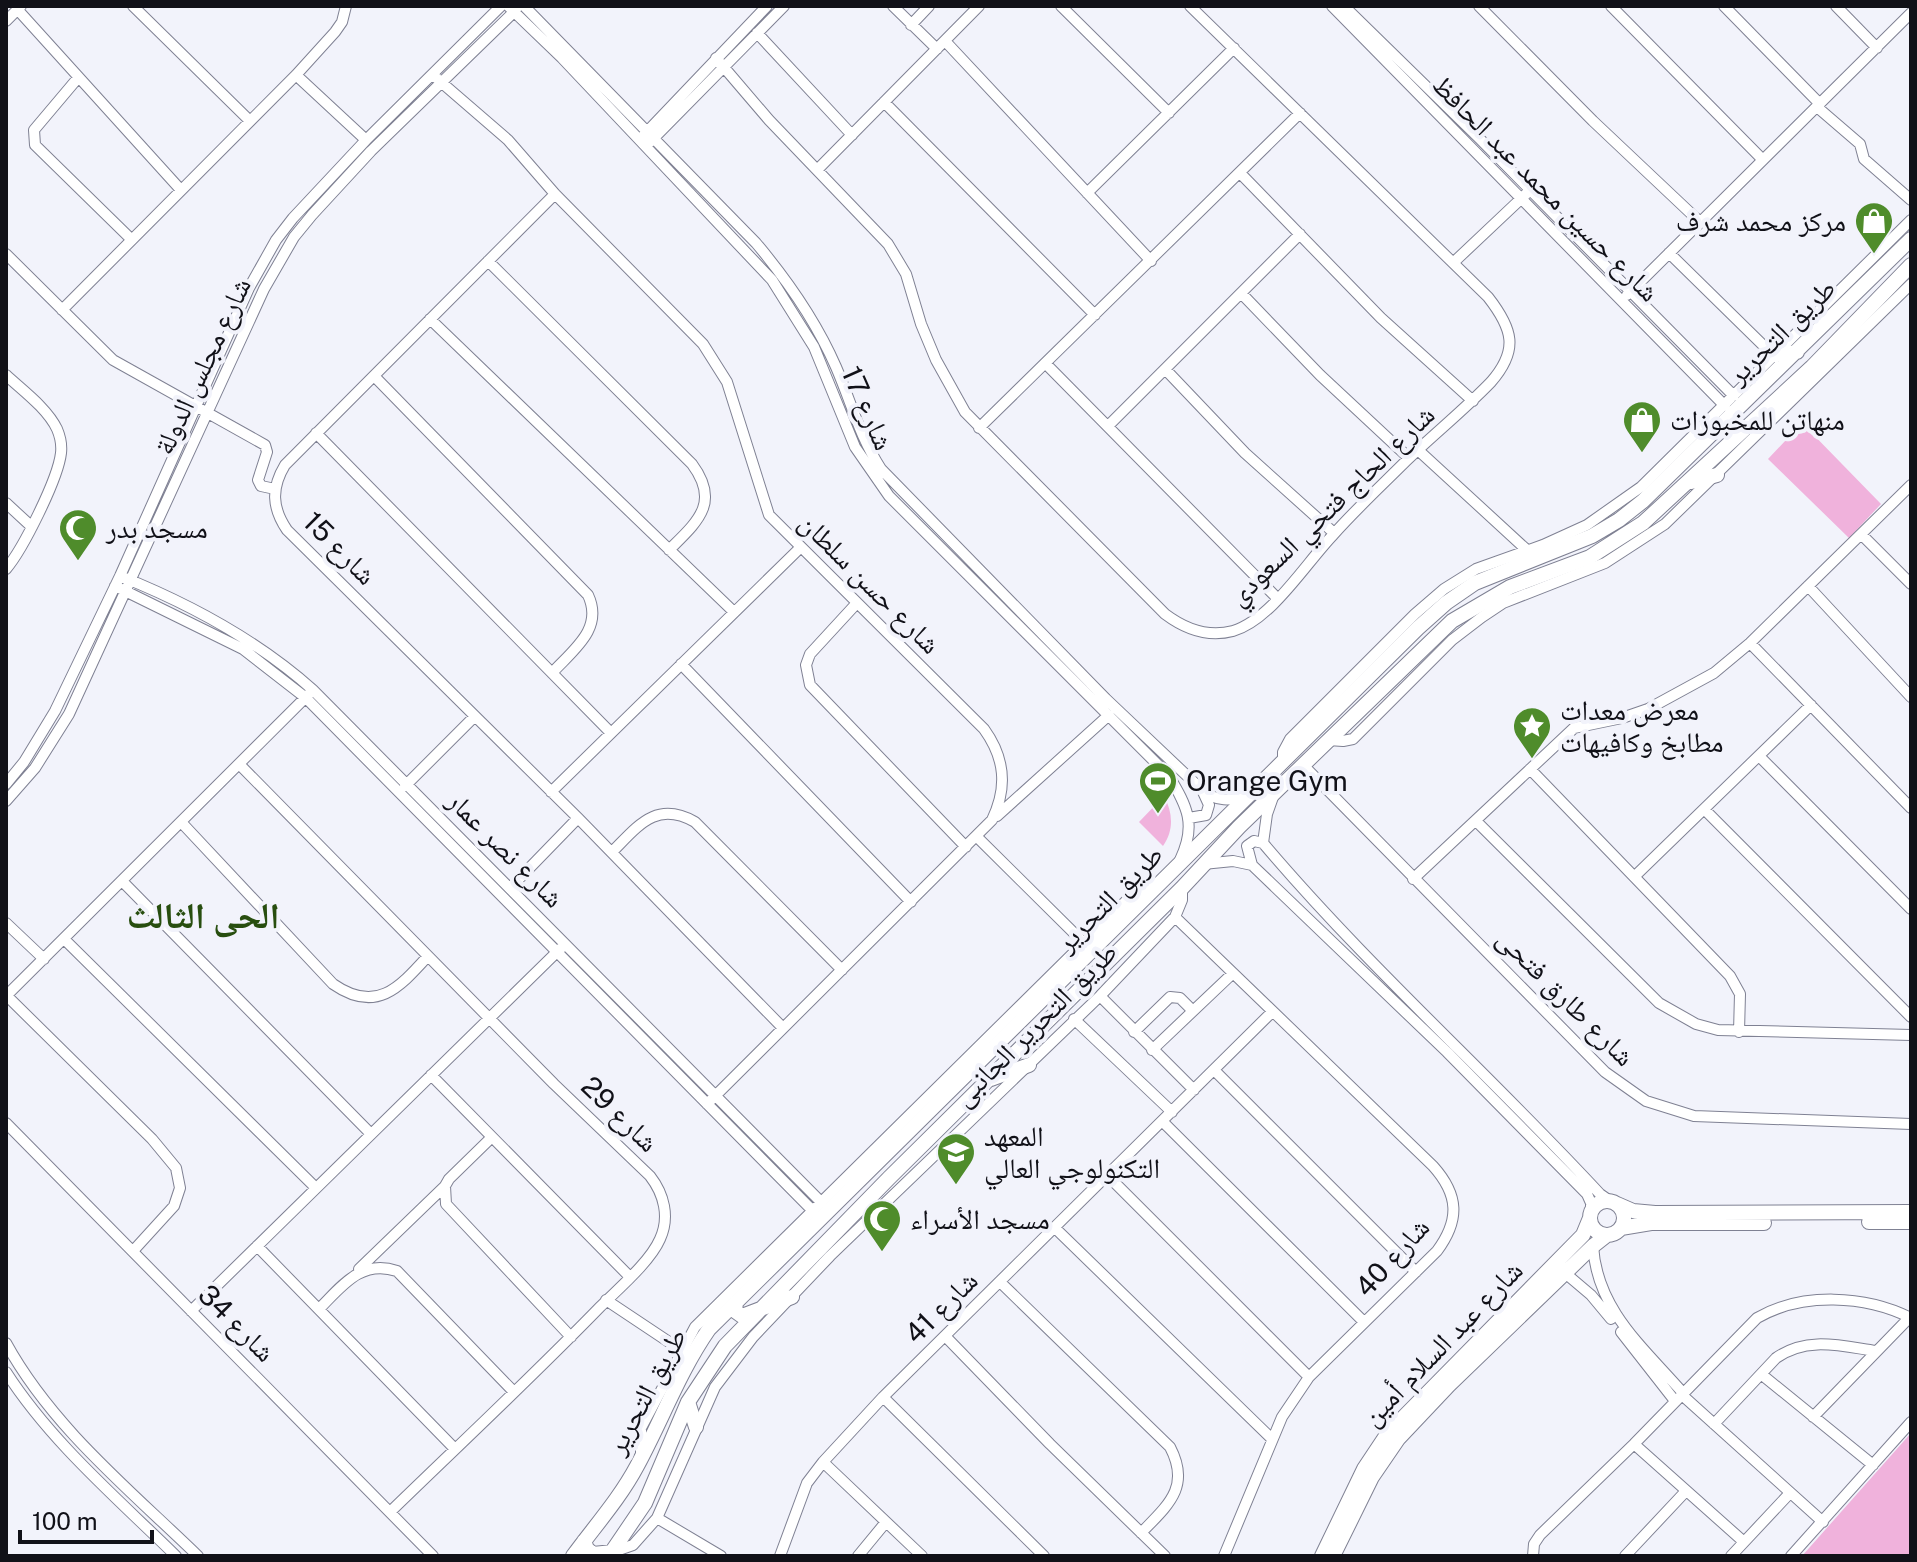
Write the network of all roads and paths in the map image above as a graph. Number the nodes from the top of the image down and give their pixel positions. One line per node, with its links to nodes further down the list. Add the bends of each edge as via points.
1 (133, 6): 34 (street)
2 (346, 6): 27 (street, via 335,32)
3 (501, 6): 29 (street, شارع مجلس الدولة)
4 (767, 6): 26 (street)
5 (784, 6): 22 (street)
6 (893, 6): 21 (street)
7 (929, 6): 21 (street)
8 (979, 6): 23 (street)
9 (1061, 6): 32 (street)
10 (1190, 6): 24 (street, شارع الحاج فتحي السعودي)
11 (1332, 6): 44 (street, شارع حسين محمد عبد الحافظ)
12 (1344, 6): 44 (street, شارع حسين محمد عبد الحافظ)
13 (1479, 6): 47 (street)
14 (1611, 6): 38 (street)
15 (1724, 6): 31 (street)
16 (1836, 6): 25 (street)
17 (19, 8): 20 (street); 28 (street)
18 (516, 8): 29 (street, شارع مجلس الدولة); 36 (street, شارع 17)
19 (1911, 13): 25 (street)
20 (6, 21)
21 (911, 25): 23 (street)
22 (757, 33): 26 (street); 35 (street)
23 (941, 45): 30 (street); 42 (street)
24 (1234, 48): 32 (street); 33 (street, شارع الحاج فتحي السعودي)
25 (1877, 48): 31 (street)
26 (720, 62): 36 (street); 39 (street, شارع الحاج فتحي السعودي)
27 (296, 75): 34 (street); 37 (street)
28 (77, 79): 41 (street); 49 (street, via 34,130 35,145)
29 (438, 80): 37 (street, شارع مجلس الدولة); 43 (street, شارع حسن سلطان, via 508,140); 74 (street, شارع مجلس الدولة, via 294,237)
30 (884, 102): 35 (street); 61 (street)
31 (1818, 106): 38 (street); 45 (street, via 1860,144 1864,159)
32 (1169, 113): 42 (street)
33 (1300, 113): 40 (street); 55 (street, شارع الحاج فتحي السعودي)
34 (249, 120): 41 (street)
35 (852, 135): 39 (street)
36 (646, 139): 111 (street, شارع 17, via 780,291 814,347 855,447 889,496); 122 (street, شارع 17, via 756,243 794,290 881,469)
37 (366, 140): 74 (street, شارع مجلس الدولة, via 276,240 249,288)
38 (1763, 160): 47 (street)
39 (818, 169): 76 (street, شارع الحاج فتحي السعودي, via 898,259 936,360)
40 (1240, 173): 48 (street); 54 (street)
41 (180, 189): 49 (street)
42 (1087, 193): 54 (street)
43 (555, 194): 53 (street); 92 (street, شارع حسن سلطان, via 717,362 735,404 764,506)
44 (1526, 194): 55 (street); 59 (street, شارع حسين محمد عبد الحافظ)
45 (1911, 200)
46 (1911, 220): 64 (street)
47 (1700, 222): 51 (street)
48 (1300, 234): 58 (street); 72 (street, via 1381,318)
49 (131, 239): 60 (street)
50 (1911, 239): 63 (street, طريق التحرير)
51 (1669, 253): 59 (street); 64 (street)
52 (6, 254): 60 (street)
53 (488, 261): 62 (street); 93 (street, via 701,476 705,505 700,518)
54 (1151, 261): 61 (street)
55 (1454, 262): 72 (street, شارع الحاج فتحي السعودي, via 1500,312 1511,349 1503,368)
56 (1911, 265): 66 (street, طريق التحرير)
57 (1911, 284): 70 (street)
58 (1241, 293): 67 (street); 81 (street)
59 (1626, 296): 71 (street, شارع حسين محمد عبد الحافظ); 73 (street, شارع حسين محمد عبد الحافظ)
60 (62, 310): 74 (street, via 113,360)
61 (1095, 315): 65 (street)
62 (430, 319): 69 (street); 93 (street)
63 (1797, 351): 64 (street); 80 (street, طريق التحرير)
64 (1773, 355): 71 (street)
65 (1046, 364): 75 (street); 76 (street)
66 (1812, 367): 70 (street); 83 (street, طريق التحرير)
67 (1165, 369): 75 (street); 90 (street, via 1245,453)
68 (6, 375): 87 (street, via 54,423 61,443)
69 (374, 376): 77 (street); 105 (street, via 588,595 594,615 589,632)
70 (1810, 384): 82 (street)
71 (1734, 396): 73 (street)
72 (1473, 401): 79 (street, شارع الحاج فتحي السعودي)
73 (1725, 406): 78 (street)
74 (202, 408): 85 (street, شارع 15, via 265,445 259,483); 96 (street, شارع مجلس الدولة)
75 (1108, 426): 99 (street)
76 (979, 428): 99 (street, شارع الحاج فتحي السعودي, via 1180,625 1214,634 1232,631 1249,624)
77 (316, 433): 85 (street, via 285,465); 105 (street)
78 (1694, 435): 80 (street); 88 (street, via 1641,487)
79 (1418, 450): 81 (street, شارع الحاج فتحي السعودي); 94 (street)
80 (1692, 453): 89 (street, طريق التحرير)
81 (1409, 458): 90 (street, شارع الحاج فتحي السعودي)
82 (1717, 475): 83 (street); 114 (street, via 1636,545 1482,617 1353,739)
83 (1687, 483): 106 (street, طريق التحرير, via 1608,547 1470,608)
84 (1911, 485): 91 (street)
85 (275, 489): 112 (street, شارع 15, via 275,506 287,530)
86 (6, 503): 87 (street)
87 (32, 527): 95 (street)
88 (1577, 530): 89 (street); 94 (street)
89 (1604, 530): 104 (street, طريق التحرير, via 1463,591)
90 (1334, 533): 99 (street, شارع الحاج فتحي السعودي)
91 (1861, 534): 97 (street); 98 (street)
92 (800, 548): 100 (street, شارع حسن سلطان); 101 (street)
93 (669, 550): 101 (street)
94 (1528, 551): 116 (street, via 1476,569 1429,601 1290,739)
95 (6, 569)
96 (123, 583): 107 (street, شارع نصر عمار, via 243,649); 121 (street, شارع مجلس الدولة, via 36,744); 127 (street, شارع مجلس الدولة, via 69,714)
97 (1911, 584)
98 (1808, 586): 102 (street); 108 (street)
99 (1277, 598)
100 (856, 604): 132 (street, شارع حسن سلطان, via 993,742 1004,773 1000,805); 137 (street, via 810,654 810,685)
101 (734, 612): 103 (street)
102 (1750, 643): 110 (street); 119 (street, via 1714,673 1648,709 1574,728)
103 (681, 664): 113 (street); 147 (street)
104 (1375, 671): 106 (street, via 1375,680); 109 (street, طريق التحرير)
105 (552, 673): 113 (street)
106 (1385, 685): 109 (street, طريق التحرير)
107 (310, 694): 117 (street); 120 (street, شارع نصر عمار); 124 (street, شارع نصر عمار)
108 (1911, 697)
109 (1359, 699): 114 (street, طريق التحرير); 116 (street, طريق التحرير)
110 (1811, 705): 115 (street); 128 (street)
111 (1109, 715): 131 (street, شارع 17, via 1169,776); 132 (street)
112 (475, 716): 120 (street); 123 (street, شارع 15)
113 (611, 733): 123 (street)
114 (1328, 740): 118 (street, طريق التحرير)
115 (1759, 756): 129 (street); 148 (street)
116 (1283, 762): 126 (street, طريق التحرير)
117 (239, 764): 134 (street); 155 (street, شارع 29)
118 (1303, 765): 125 (street, طريق التحرير); 143 (street, شارع طارق فتحى)
119 (1530, 769): 133 (street); 142 (street)
120 (407, 783): 124 (street); 145 (street, شارع نصر عمار)
121 (6, 784)
122 (1202, 790): 126 (street, via 1222,800); 131 (street, via 1208,811)
123 (551, 792): 130 (street, شارع 15)
124 (398, 793): 154 (street, شارع نصر عمار)
125 (1274, 794): 136 (street); 139 (street, طريق التحرير)
126 (1250, 795): 141 (street, طريق التحرير)
127 (6, 801)
128 (1911, 808)
129 (1704, 809): 142 (street); 166 (street)
130 (578, 818): 138 (street, شارع 15); 145 (street)
131 (1189, 818): 141 (street, via 1185,850)
132 (992, 820): 135 (street, شارع حسن سلطان)
133 (1476, 821): 143 (street); 172 (street, via 1659,1003 1696,1024)
134 (181, 822): 144 (street); 155 (street, via 345,992 386,994)
135 (976, 836): 137 (street, شارع حسن سلطان); 153 (street)
136 (1263, 843): 140 (street, via 1247,846); 196 (street, via 1348,940 1600,1194)
137 (966, 847): 147 (street, شارع حسن سلطان)
138 (612, 852): 158 (street, via 644,821 669,813 683,815); 169 (street, شارع 15)
139 (1203, 864): 140 (street); 146 (street, طريق التحرير)
140 (1252, 865): 199 (street, via 1587,1194)
141 (1176, 868): 153 (street, طريق التحرير)
142 (1635, 876): 172 (street, via 1730,976 1740,994)
143 (1413, 879): 186 (street, شارع طارق فتحى, via 1605,1072 1646,1101 1694,1116)
144 (122, 881): 151 (street); 187 (street)
145 (511, 887): 152 (street, شارع نصر عمار)
146 (1182, 888): 149 (street, طريق التحرير الجانبى); 157 (street, طريق التحرير)
147 (911, 902): 158 (street, شارع حسن سلطان)
148 (1911, 909)
149 (1175, 917): 160 (street, شارع 40); 163 (street, طريق التحرير الجانبى)
150 (6, 923): 156 (street)
151 (64, 939): 156 (street); 194 (street)
152 (566, 942): 154 (street); 181 (street, شارع نصر عمار)
153 (1088, 947): 157 (street, via 1098,960); 159 (street, طريق التحرير); 170 (street, طريق التحرير الجانبى)
154 (556, 952): 167 (street); 182 (street, شارع نصر عمار)
155 (428, 956): 167 (street, شارع 29)
156 (44, 959): 162 (street)
157 (1108, 960): 161 (street, طريق التحرير)
158 (842, 970): 169 (street, شارع حسن سلطان)
159 (1068, 974): 161 (street); 174 (street, طريق التحرير)
160 (1232, 974): 164 (street); 165 (street, شارع 40)
161 (1085, 983): 179 (street, طريق التحرير)
162 (6, 996): 207 (street, via 176,1168 180,1188 174,1206)
163 (1100, 996): 168 (street, طريق التحرير الجانبى); 171 (street)
164 (1193, 1011): 171 (street, via 1180,998 1170,997); 175 (street)
165 (1271, 1013): 177 (street, شارع 41); 209 (street, شارع 40, via 1445,1181 1453,1198 1448,1236)
166 (1911, 1017)
167 (489, 1018): 178 (street); 212 (street, شارع 29, via 661,1192 665,1216 660,1239)
168 (1074, 1019): 176 (street, طريق التحرير الجانبى); 183 (street)
169 (783, 1028): 181 (street, شارع حسن سلطان)
170 (999, 1029): 174 (street); 190 (street, طريق التحرير الجانبى)
171 (1134, 1032): 175 (street)
172 (1739, 1032): 173 (street)
173 (1911, 1035)
174 (992, 1049): 189 (street, طريق التحرير)
175 (1152, 1050): 180 (street)
176 (1029, 1065): 179 (street); 195 (street, طريق التحرير الجانبى)
177 (1214, 1070): 180 (street, شارع 41); 209 (street)
178 (431, 1075): 187 (street); 188 (street)
179 (987, 1080): 192 (street, طريق التحرير)
180 (1194, 1090): 183 (street, شارع 41)
181 (716, 1095): 182 (street, شارع حسن سلطان); 197 (street, شارع نصر عمار)
182 (707, 1104): 197 (street, شارع نصر عمار)
183 (1172, 1112): 184 (street, شارع 41)
184 (1162, 1121): 191 (street, شارع 41); 221 (street)
185 (6, 1123): 207 (street, شارع 34)
186 (1911, 1124)
187 (371, 1134): 194 (street)
188 (491, 1138): 193 (street); 212 (street)
189 (879, 1161): 190 (street); 208 (street, طريق التحرير)
190 (857, 1167): 197 (street, طريق التحرير الجانبى)
191 (1107, 1175): 202 (street, شارع 41); 233 (street)
192 (889, 1178): 195 (street); 219 (street, طريق التحرير)
193 (445, 1186): 211 (street); 225 (street, via 451,1211)
194 (316, 1188): 205 (street)
195 (885, 1202): 214 (street, طريق التحرير الجانبى)
196 (1614, 1202): 199 (street, via 1596,1204); 200 (street, via 1644,1212); 203 (street, via 1625,1218)
197 (818, 1208): 208 (street, طريق التحرير الجانبى)
198 (1911, 1212): 200 (street)
199 (1590, 1215): 204 (street, via 1597,1232); 230 (street, شارع عبد السلام أمين, via 1583,1235)
200 (1804, 1218): 201 (street); 203 (street)
201 (1911, 1222)
202 (1055, 1228): 213 (street, شارع 41); 243 (street)
203 (1621, 1228): 204 (street)
204 (1607, 1235): 206 (street, شارع عبد السلام أمين)
205 (257, 1246): 217 (street); 218 (street)
206 (1593, 1246): 210 (street, شارع عبد السلام أمين); 222 (street, via 1597,1278)
207 (133, 1251): 218 (street, شارع 34)
208 (777, 1254): 216 (street, طريق التحرير); 228 (street, طريق التحرير الجانبى, via 695,1327)
209 (1416, 1272): 221 (street, شارع 40)
210 (1565, 1273): 222 (street); 230 (street, شارع عبد السلام أمين)
211 (352, 1276): 217 (street); 235 (street, via 374,1267 397,1271)
212 (629, 1276): 215 (street, شارع 29)
213 (1000, 1282): 224 (street, شارع 41); 255 (street, via 1170,1447 1179,1470 1175,1494)
214 (792, 1297): 219 (street); 242 (street, طريق التحرير الجانبى, via 715,1387)
215 (606, 1300): 225 (street, شارع 29); 228 (street)
216 (736, 1302): 219 (street, via 739,1315); 223 (street, طريق التحرير)
217 (319, 1309): 245 (street)
218 (191, 1311): 251 (street, شارع 34)
219 (755, 1313): 227 (street, طريق التحرير)
220 (1910, 1318): 229 (street); 236 (street, via 1848,1301 1794,1302 1774,1308 1741,1332)
221 (1364, 1322): 233 (street, شارع 40)
222 (1618, 1324): 236 (street)
223 (709, 1329): 227 (street, via 720,1331); 246 (street, طريق التحرير)
224 (945, 1336): 237 (street, شارع 41); 255 (street)
225 (571, 1337): 235 (street, شارع 29)
226 (6, 1343): 261 (street, via 67,1428)
227 (725, 1346): 238 (street, طريق التحرير)
228 (681, 1350): 246 (street, طريق التحرير الجانبى, via 641,1428)
229 (1876, 1351): 232 (street, via 1824,1343 1798,1346); 239 (street)
230 (1462, 1364): 234 (street, شارع عبد السلام أمين)
231 (6, 1372): 258 (street, via 69,1450)
232 (1761, 1374): 239 (street); 241 (street)
233 (1309, 1377): 243 (street, شارع 40)
234 (1445, 1381): 271 (street, شارع عبد السلام أمين, via 1403,1417 1375,1451); 272 (street, شارع عبد السلام أمين, via 1385,1457)
235 (514, 1392): 245 (street, شارع 29)
236 (1680, 1396): 241 (street); 244 (street)
237 (883, 1397): 247 (street, شارع 41); 268 (street)
238 (688, 1402): 242 (street); 259 (street, طريق التحرير, via 645,1503)
239 (1813, 1417): 248 (street)
240 (1911, 1422): 248 (street)
241 (1714, 1424): 250 (street)
242 (696, 1427): 252 (street, طريق التحرير الجانبى)
243 (1272, 1439): 270 (street, شارع 40)
244 (1634, 1444): 249 (street); 273 (street, via 1540,1535)
245 (455, 1449): 251 (street, شارع 29)
246 (641, 1458): 256 (street, طريق التحرير)
247 (823, 1462): 253 (street); 265 (street, شارع 41, via 801,1496)
248 (1873, 1465): 254 (street)
249 (1686, 1491): 257 (street); 260 (street)
250 (1790, 1493): 254 (street); 257 (street)
251 (390, 1512): 262 (street, شارع 34)
252 (657, 1518): 259 (street, طريق التحرير الجانبى, via 633,1545); 264 (street)
253 (886, 1522): 266 (street); 267 (street)
254 (1823, 1522): 275 (street)
255 (1141, 1533): 269 (street)
256 (584, 1541): 259 (street, via 593,1554); 263 (street, طريق التحرير)
257 (1744, 1542): 274 (street)
258 (170, 1554)
259 (611, 1554)
260 (1627, 1555)
261 (198, 1556)
262 (433, 1556)
263 (573, 1556)
264 (721, 1556)
265 (780, 1556)
266 (858, 1556)
267 (922, 1556)
268 (1044, 1556)
269 (1165, 1556)
270 (1224, 1556)
271 (1322, 1556)
272 (1333, 1556)
273 (1533, 1556)
274 (1731, 1556)
275 (1791, 1556)

